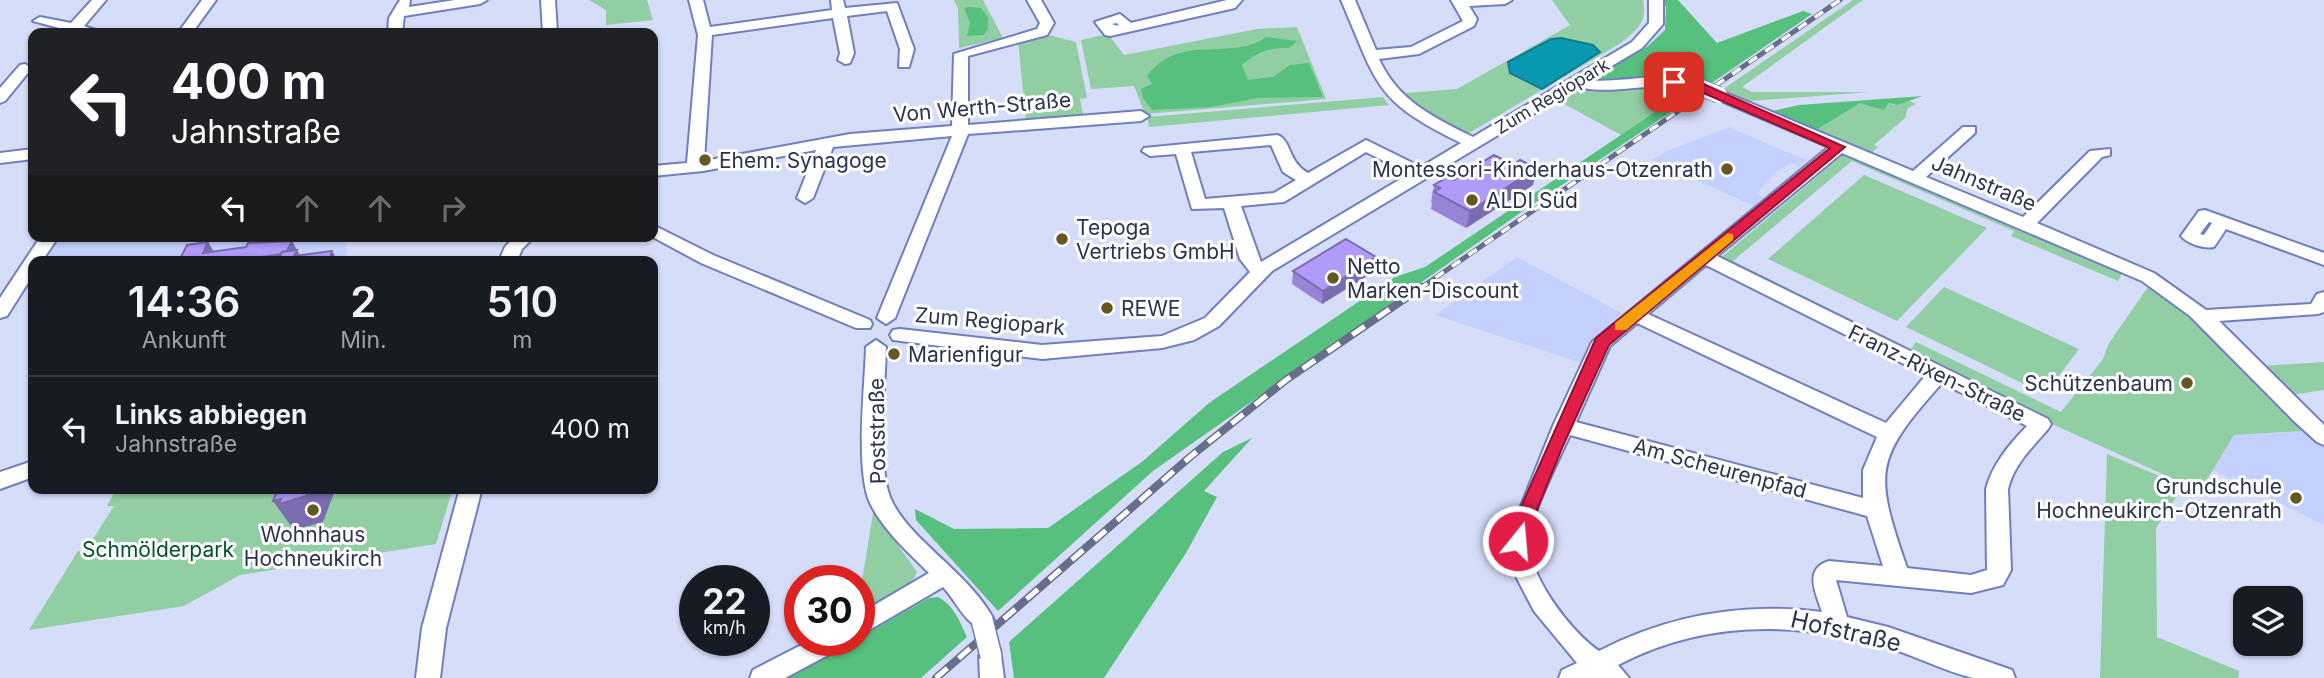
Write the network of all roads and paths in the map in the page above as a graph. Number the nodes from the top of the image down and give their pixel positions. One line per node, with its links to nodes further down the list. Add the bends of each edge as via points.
1 (99, 0): 16 (street)
2 (209, 0): 17 (street)
3 (480, 0): 13 (street)
4 (548, 0): 19 (street)
5 (696, 0): 21 (street)
6 (1034, 0): 33 (street, via 1047,22 1044,31 962,52)
7 (1235, 0): 20 (street, via 1230,5)
8 (1348, 0): 22 (street)
9 (1656, 0): 28 (street, Zum Regiopark, via 1658,19 1650,34)
10 (1505, 1): 11 (street)
11 (1459, 2): 22 (street, via 1468,24 1416,51)
12 (891, 3): 14 (street); 24 (street, via 907,49)
13 (402, 6): 18 (street)
14 (838, 7): 21 (street); 23 (street)
15 (40, 21): 16 (street)
16 (75, 28)
17 (189, 28)
18 (396, 28)
19 (550, 28)
20 (1128, 28)
21 (705, 32): 43 (street)
22 (1373, 55): 36 (street, via 1388,87 1403,103)
23 (845, 61)
24 (904, 64)
25 (28, 67): 27 (street)
26 (28, 68): 31 (street)
27 (0, 72)
28 (1576, 82): 29 (street, Jahnstraße, via 1600,88 1674,82); 36 (street, Zum Regiopark)
29 (1697, 86): 30 (street, Jahnstraße, bridge)
30 (1719, 95): 37 (street, Jahnstraße)
31 (0, 98)
32 (1141, 116): 33 (street, Von Werth-Straße)
33 (961, 130): 35 (street, Von Werth-Straße); 63 (street)
34 (1969, 130): 46 (street)
35 (827, 143): 43 (street, Von Werth-Straße); 48 (street)
36 (1473, 143): 45 (street, Zum Regiopark)
37 (1839, 147): 46 (street, Jahnstraße); 55 (street)
38 (1182, 149): 39 (street); 47 (street, via 1277,141 1289,169); 49 (street, via 1198,205)
39 (1150, 151)
40 (2104, 152): 51 (street, via 2096,154)
41 (28, 155): 42 (street)
42 (0, 158)
43 (695, 167): 44 (street, Von Werth-Straße)
44 (658, 171)
45 (1421, 174): 47 (street, via 1366,145); 58 (street, Zum Regiopark)
46 (1915, 178): 51 (street, Jahnstraße)
47 (1307, 179): 49 (street, via 1278,198)
48 (805, 198)
49 (1231, 202): 58 (street, via 1249,259)
50 (2222, 221): 56 (street)
51 (2025, 225): 62 (street, Jahnstraße, via 2148,277)
52 (658, 233): 64 (street, via 707,259)
53 (521, 242): 54 (street)
54 (508, 256)
55 (1704, 257): 61 (street); 67 (street, Franz-Rixen-Straße)
56 (2324, 259)
57 (28, 269): 60 (street)
58 (1260, 272): 65 (street, Zum Regiopark, via 1209,325 1155,343 1042,352)
59 (2324, 298): 62 (street, via 2314,310)
60 (0, 312)
61 (1635, 315): 68 (street, via 1599,346); 69 (street)
62 (2200, 316): 70 (street, Jahnstraße)
63 (886, 318): 64 (street); 65 (street, via 898,323)
64 (863, 324): 66 (street, via 858,341)
65 (900, 335): 66 (street, via 890,344)
66 (876, 347): 75 (street, Poststraße, via 874,467 878,492 891,517)
67 (1939, 374): 69 (street); 76 (street, Franz-Rixen-Straße, via 2041,425 2000,478 1999,570 1995,578 1971,584)
68 (1563, 426): 74 (street, Am Scheurenpfad); 80 (street, via 1521,527 1519,549 1528,581 1542,604)
69 (1888, 433): 74 (street, via 1874,468)
70 (2324, 437)
71 (28, 471): 72 (street)
72 (0, 481)
73 (469, 494): 82 (street, via 433,628)
74 (1876, 510): 76 (street)
75 (946, 574): 77 (street); 81 (street, Poststraße, bridge, via 982,620)
76 (1898, 576): 78 (street, Franz-Rixen-Straße, via 1827,571 1824,582)
77 (875, 616)
78 (1837, 623): 80 (street, Hofstraße, via 1770,615 1719,618 1675,630); 86 (street, Hofstraße)
79 (804, 656): 83 (street)
80 (1595, 664): 84 (street, Hofstraße); 85 (street)
81 (992, 667)
82 (428, 678)
83 (762, 678)
84 (1571, 678)
85 (1617, 678)
86 (2003, 678)

